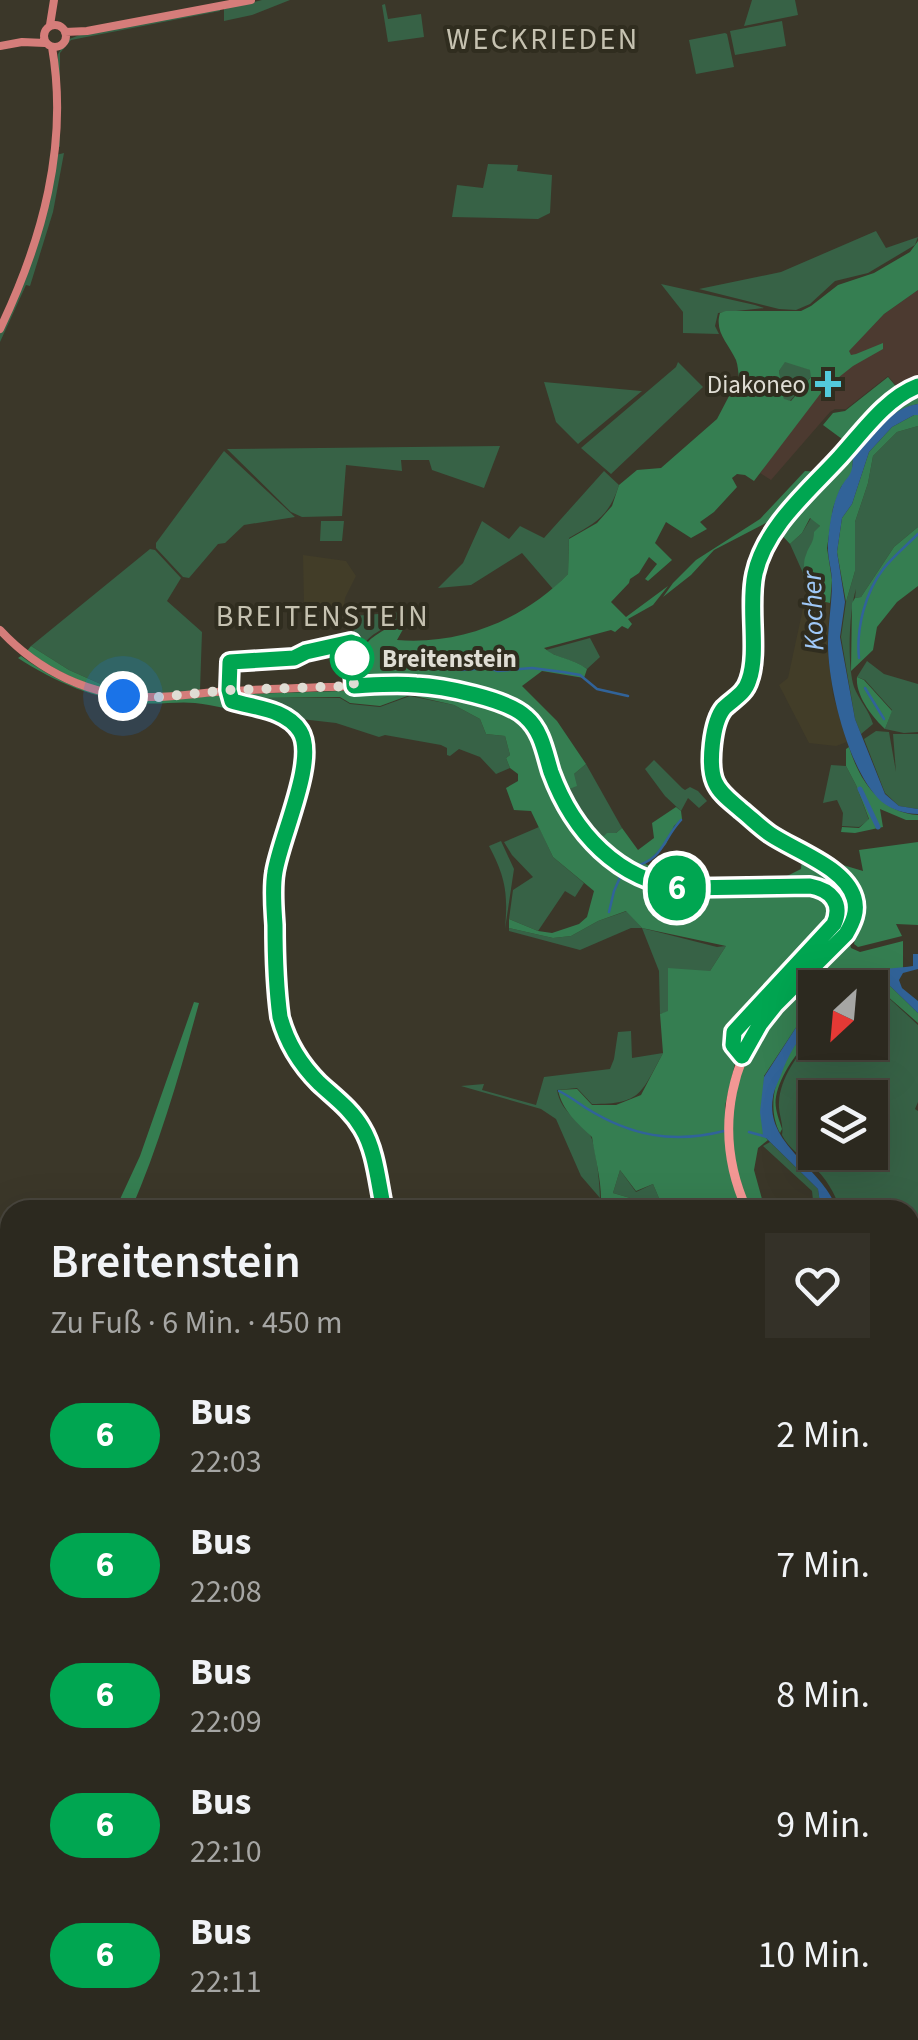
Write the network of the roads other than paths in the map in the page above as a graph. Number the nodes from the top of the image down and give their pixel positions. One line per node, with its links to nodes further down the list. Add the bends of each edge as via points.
1 (251, 0): 3 (main road, via 87,31)
2 (54, 2): 3 (main road)
3 (60, 30): 4 (main road); 4 (main road)
4 (50, 43): 5 (main road); 6 (main road, via 55,150 41,227)
5 (0, 46)
6 (0, 329)
7 (918, 386): 11 (main road, via 874,419 786,516 754,578 751,673 716,723 716,784 771,835 837,874 856,909 846,934 775,1005)
8 (0, 630): 9 (main road)
9 (4, 641): 10 (main road, via 68,680 110,693 150,698)
10 (229, 690): 11 (main road, via 411,684 507,705 537,731 582,830 626,870 683,888 827,891 838,912 834,924 734,1032 733,1045); 12 (main road, via 234,702 288,719 305,740 274,886 280,1017 303,1064 361,1126)
11 (742, 1056): 13 (main road, via 728,1130)
12 (382, 1200)
13 (743, 1200)

